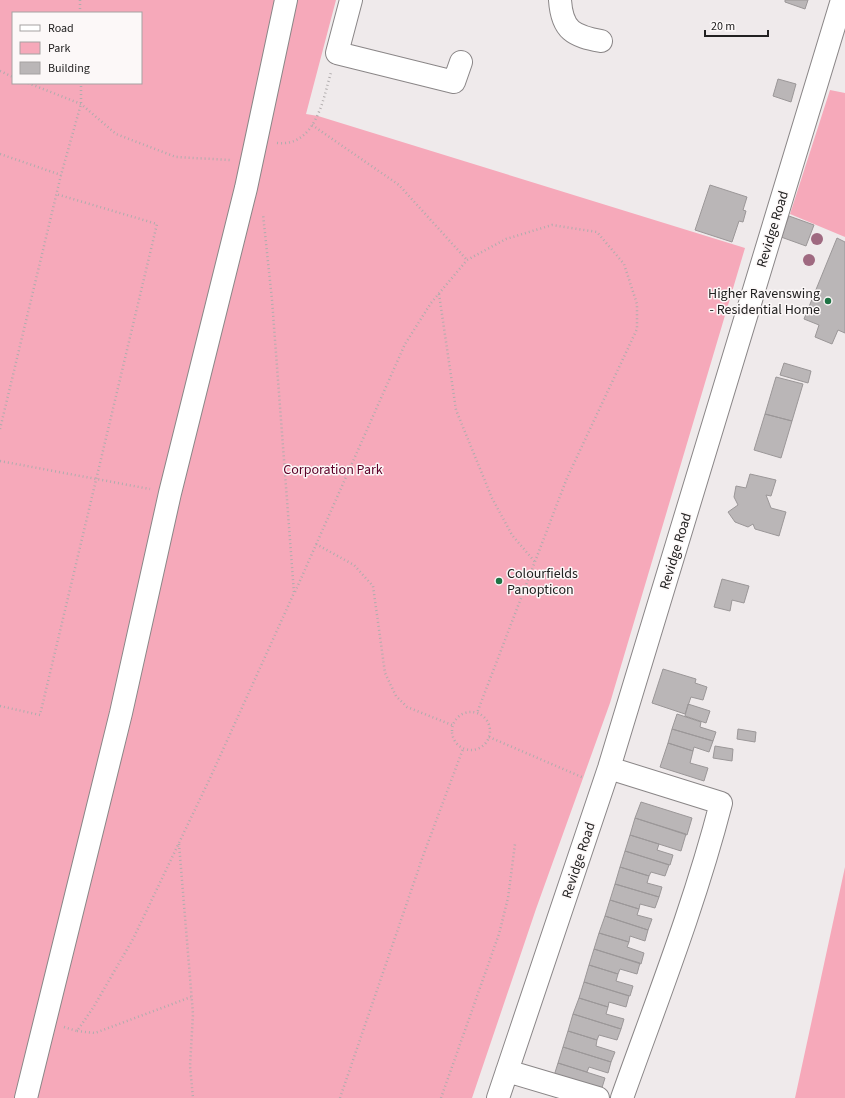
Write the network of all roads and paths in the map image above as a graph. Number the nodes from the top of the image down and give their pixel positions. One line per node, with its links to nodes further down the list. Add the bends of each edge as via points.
1 (80, 0): 6 (path)
2 (286, 0): 16 (street)
3 (351, 0): 8 (street)
4 (560, 0): 7 (street, via 568,27 573,33)
5 (842, 0): 35 (street, Revidge Road)
6 (80, 12)
7 (601, 41)
8 (337, 53): 9 (street, via 454,82); 15 (path, via 318,116)
9 (461, 62)
10 (0, 71): 11 (path)
11 (12, 77)
12 (30, 84): 14 (path)
13 (81, 84): 14 (path)
14 (80, 104): 16 (path, via 116,134 176,157); 18 (path)
15 (312, 125): 16 (path, via 299,140); 21 (path, via 399,185)
16 (253, 151): 26 (street)
17 (0, 154): 18 (path)
18 (61, 175): 19 (path)
19 (56, 194): 23 (path); 25 (path, via 157,224)
20 (263, 212): 29 (path)
21 (467, 260): 22 (path); 28 (path, via 506,239 552,225 597,232 624,264 637,304 637,329 568,478)
22 (439, 294): 27 (path, via 405,344); 28 (path, via 456,410 492,498 512,535)
23 (0, 429)
24 (0, 461): 25 (path)
25 (96, 479): 26 (path); 30 (path, via 40,715)
26 (170, 493): 39 (street, via 121,713)
27 (316, 544): 29 (path); 32 (path, via 354,565 373,586 385,673 396,696 407,707)
28 (535, 562): 31 (path)
29 (294, 593): 36 (path)
30 (0, 706)
31 (478, 712): 32 (path, via 464,712); 33 (path, via 490,726)
32 (452, 725): 34 (path, via 451,734)
33 (489, 738): 34 (path, via 476,750); 35 (path)
34 (464, 749): 44 (path, via 423,856)
35 (606, 777): 41 (street, Revidge Road); 48 (street, via 722,803 706,863)
36 (179, 844): 38 (path); 40 (path, via 133,939)
37 (515, 844): 45 (path, via 508,898 498,934)
38 (191, 997): 40 (path, via 95,1032); 43 (path, via 193,1014 190,1066)
39 (44, 1022): 40 (path); 42 (street)
40 (77, 1031)
41 (507, 1071): 46 (street, Revidge Road); 47 (street)
42 (26, 1098)
43 (193, 1098)
44 (340, 1098)
45 (441, 1098)
46 (498, 1098)
47 (598, 1098)
48 (622, 1098)

